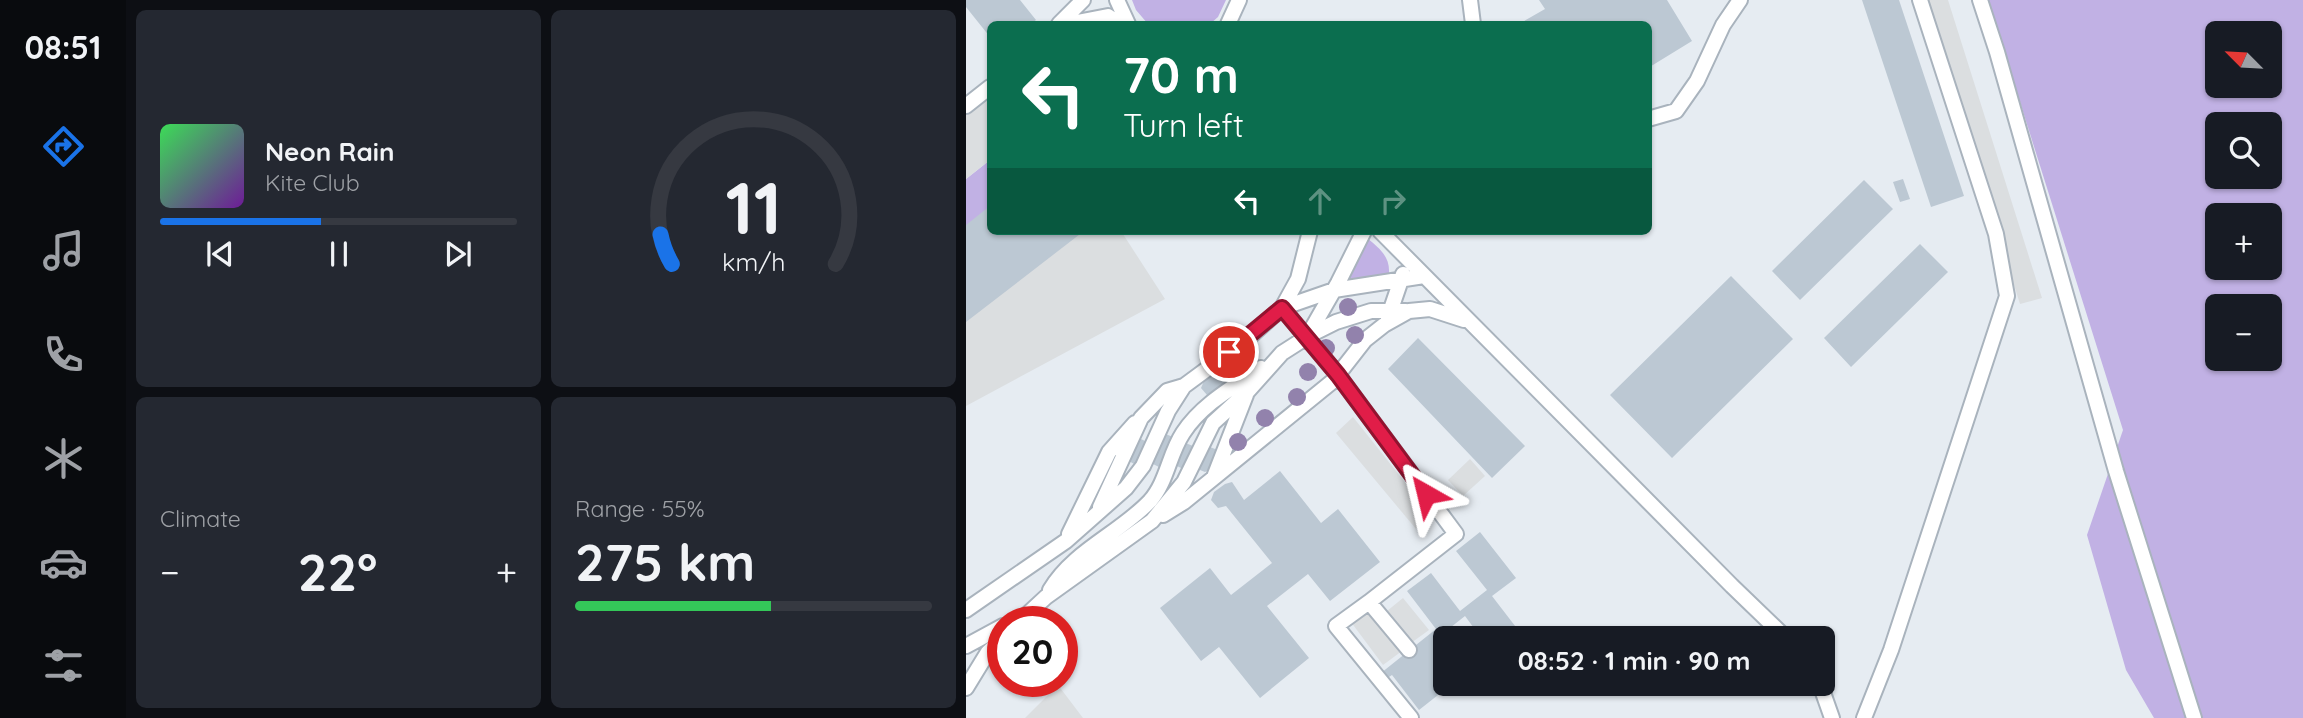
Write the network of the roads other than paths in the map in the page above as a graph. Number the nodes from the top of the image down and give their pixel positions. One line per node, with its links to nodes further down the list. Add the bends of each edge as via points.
1 (1083, 0): 8 (lane)
2 (1117, 0): 11 (lane)
3 (1470, 0): 14 (lane)
4 (1740, 0): 17 (lane, via 1676,111)
5 (1920, 0): 55 (lane, via 1996,234 2007,296 1900,624)
6 (1980, 0): 56 (lane, via 2116,471)
7 (1239, 2): 12 (lane); 13 (lane)
8 (1062, 21)
9 (1082, 21): 10 (lane, via 1108,16)
10 (1116, 21)
11 (1127, 21)
12 (1230, 21)
13 (1240, 21)
14 (1473, 21)
15 (987, 89): 16 (lane)
16 (966, 106)
17 (1652, 119)
18 (1309, 235): 25 (lane, via 1298,279)
19 (1362, 235): 24 (lane)
20 (1389, 235): 21 (lane)
21 (1406, 258): 22 (lane); 23 (lane)
22 (1424, 276): 23 (lane); 28 (lane)
23 (1401, 281): 24 (lane); 26 (lane)
24 (1334, 290): 25 (lane); 30 (lane)
25 (1282, 308): 30 (lane); 33 (lane)
26 (1392, 311): 27 (lane); 29 (lane); 30 (lane, via 1371,311)
27 (1409, 311): 28 (lane, via 1430,309); 29 (lane)
28 (1468, 321): 46 (lane)
29 (1384, 325): 32 (lane, via 1365,340)
30 (1307, 337): 31 (lane); 32 (lane)
31 (1282, 353): 34 (lane); 41 (lane, via 1199,413 1182,435 1152,499 1064,570)
32 (1338, 375): 36 (lane); 42 (lane, via 1456,534)
33 (1184, 386): 35 (lane, via 1167,391); 37 (lane, via 1143,466)
34 (1248, 391): 36 (lane); 38 (lane, via 1213,423 1184,482)
35 (1141, 418): 37 (lane); 39 (lane, via 1109,452)
36 (1214, 478): 38 (lane)
37 (1097, 514): 39 (lane)
38 (1153, 521): 41 (lane)
39 (1066, 541): 40 (lane)
40 (1002, 586): 44 (lane); 45 (lane)
41 (1046, 597): 43 (lane)
42 (1370, 602): 49 (lane); 53 (lane, via 1336,626)
43 (1036, 606)
44 (966, 610)
45 (966, 622)
46 (1773, 626)
47 (987, 635): 48 (lane)
48 (966, 646)
49 (1409, 650)
50 (987, 654): 51 (lane)
51 (966, 688)
52 (1824, 696): 54 (lane)
53 (1411, 718)
54 (1832, 718)
55 (1864, 718)
56 (2194, 718)

